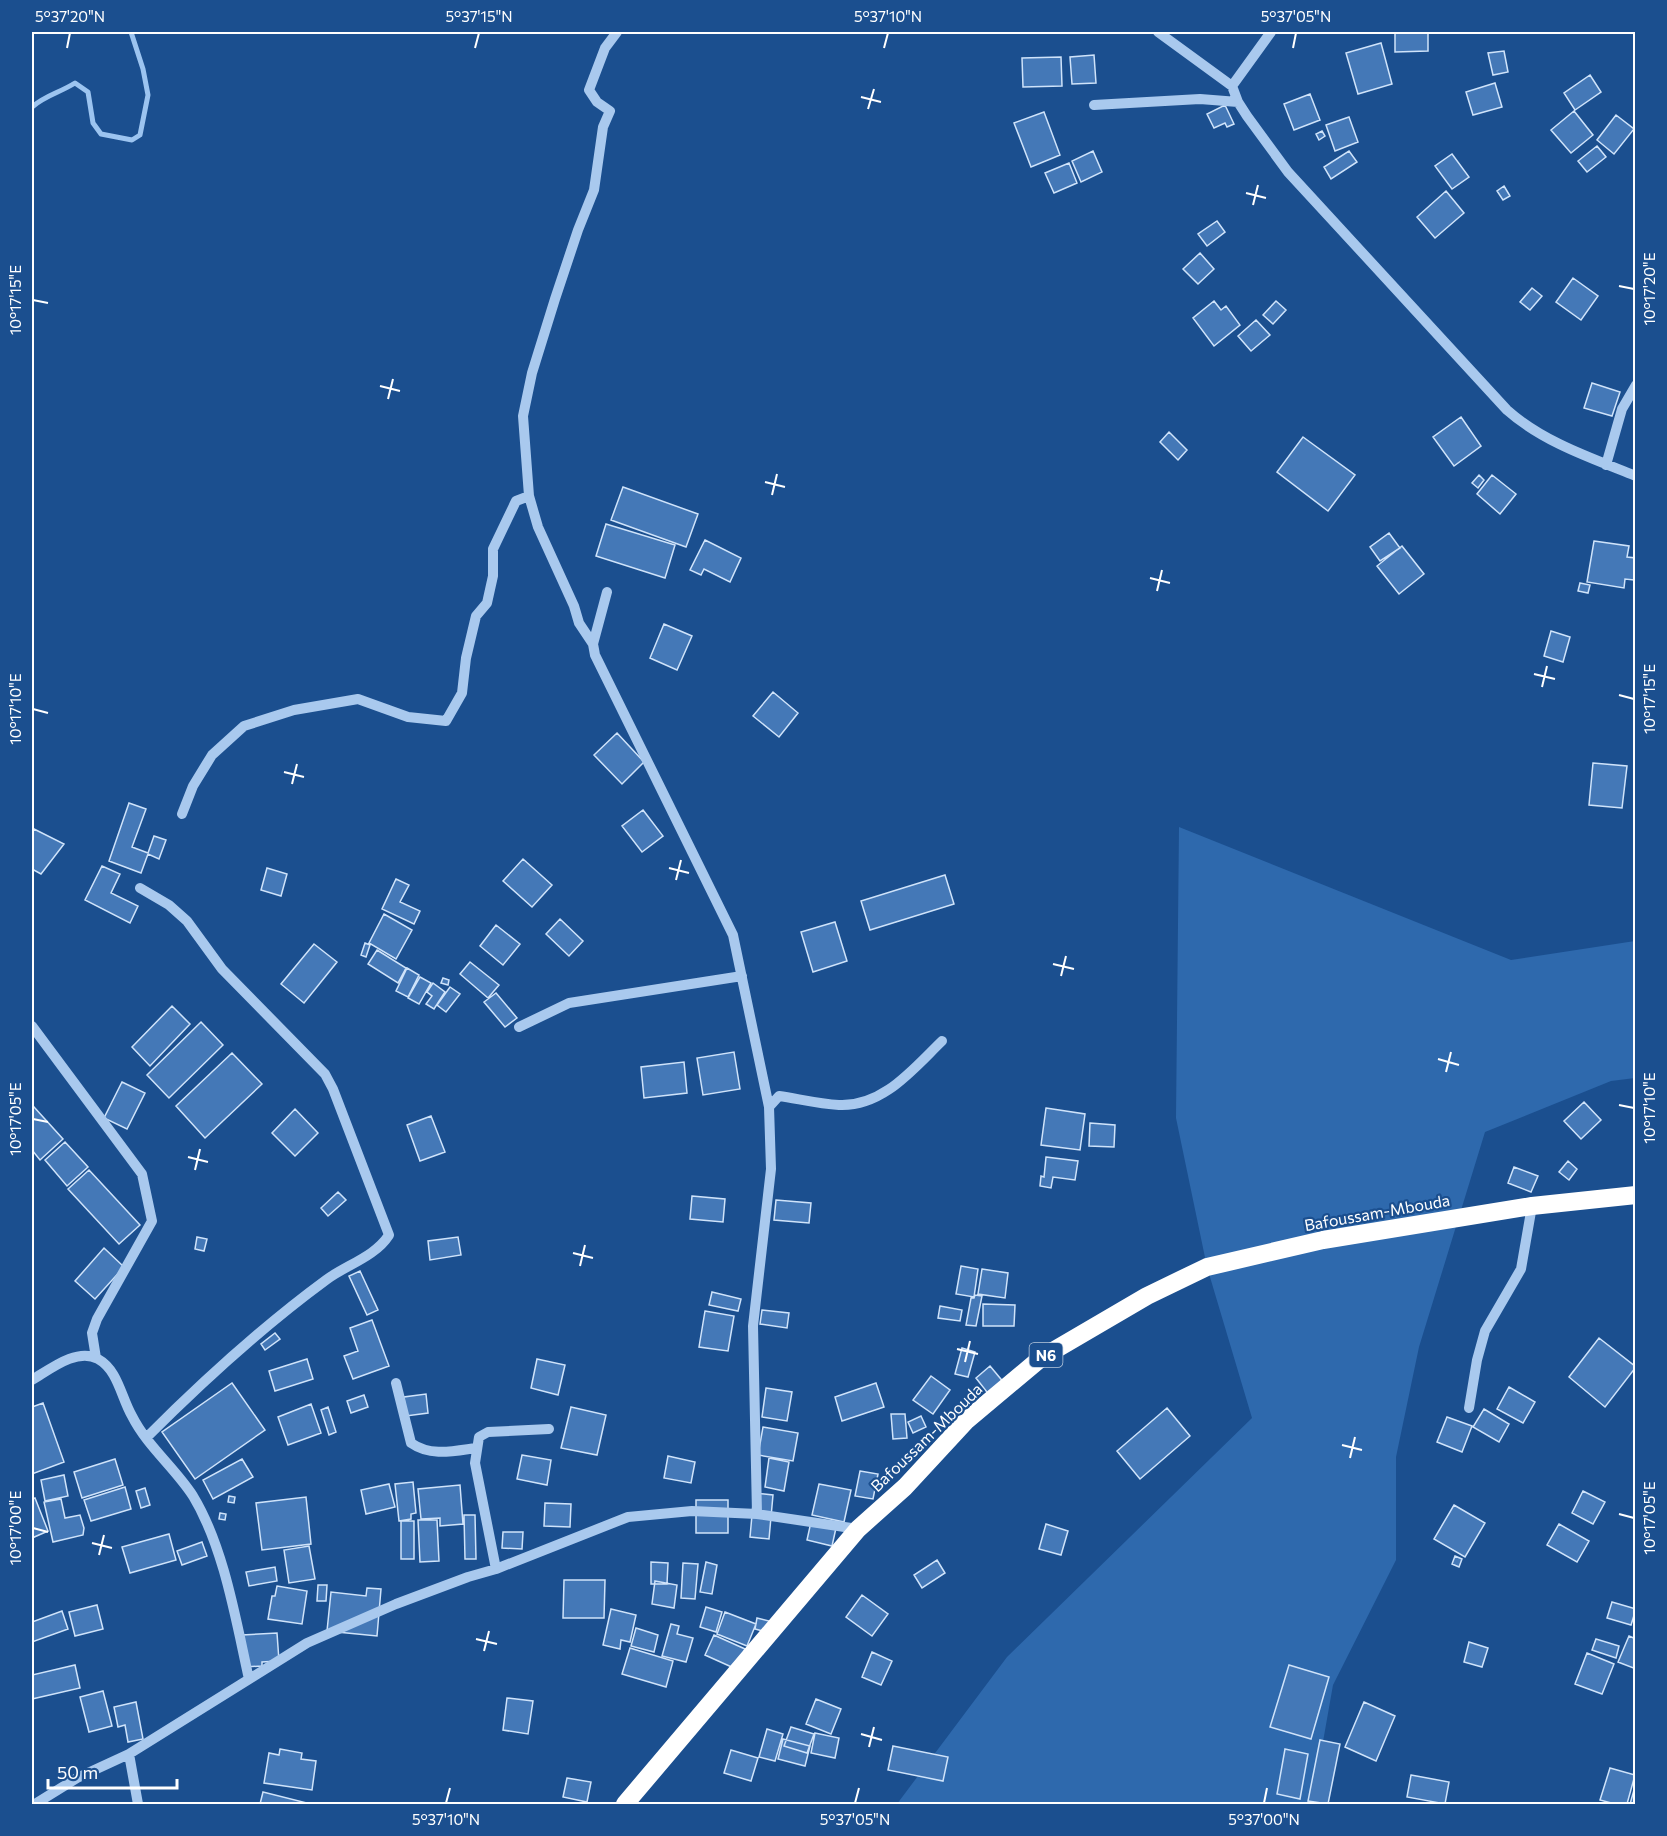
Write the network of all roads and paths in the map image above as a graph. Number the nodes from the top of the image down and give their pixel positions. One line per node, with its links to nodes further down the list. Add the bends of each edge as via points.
1 (617, 32): 10 (street, via 605,48 589,90 610,111 603,127 594,190 555,299 523,416)
2 (1158, 32): 4 (street)
3 (1271, 32): 4 (street)
4 (1232, 86): 5 (street)
5 (1238, 102): 6 (street, via 1200,99); 8 (street, via 1288,172 1507,410 1535,432)
6 (1094, 105)
7 (1635, 385): 8 (street, via 1622,409)
8 (1606, 465): 9 (street)
9 (1635, 476)
10 (529, 496): 12 (street, via 558,575); 13 (street, via 516,501 493,549 487,603 476,616 462,693 446,721 408,717 358,699 294,710 244,726 212,755)
11 (607, 592): 12 (street)
12 (593, 644): 15 (street, via 733,935)
13 (182, 814)
14 (140, 888): 27 (street, via 187,921 222,969 325,1074 389,1235 382,1245 327,1279 265,1329)
15 (742, 976): 17 (street, via 568,1003); 19 (street)
16 (32, 1026): 22 (street, via 142,1174 152,1221 97,1319 92,1333)
17 (519, 1027)
18 (942, 1041): 19 (street, via 898,1084 872,1100 841,1105 779,1096)
19 (769, 1107): 29 (street, via 771,1168 753,1326)
20 (1635, 1195): 21 (highway, Bafoussam-Mbouda / N6)
21 (1532, 1206): 25 (street, via 1521,1269 1485,1331); 30 (highway, Bafoussam-Mbouda / N6, via 1323,1240 1207,1267 1147,1296 1041,1358 967,1420 905,1487)
22 (96, 1358): 23 (street, via 73,1356); 27 (street, via 112,1372 132,1418)
23 (32, 1380)
24 (396, 1383): 28 (street, via 411,1443 420,1450 441,1453)
25 (1469, 1408)
26 (549, 1429): 28 (street, via 488,1432 479,1437)
27 (147, 1437): 32 (street, via 193,1497 211,1536 223,1566)
28 (476, 1448): 31 (street, via 475,1463)
29 (757, 1514): 30 (street); 31 (street, via 692,1511 628,1517)
30 (858, 1529): 36 (highway, Bafoussam-Mbouda / N6)
31 (496, 1569): 32 (street, via 396,1604 317,1639)
32 (249, 1679): 33 (street)
33 (129, 1754): 34 (street, via 77,1778); 35 (street)
34 (35, 1804)
35 (138, 1804)
36 (624, 1804)

